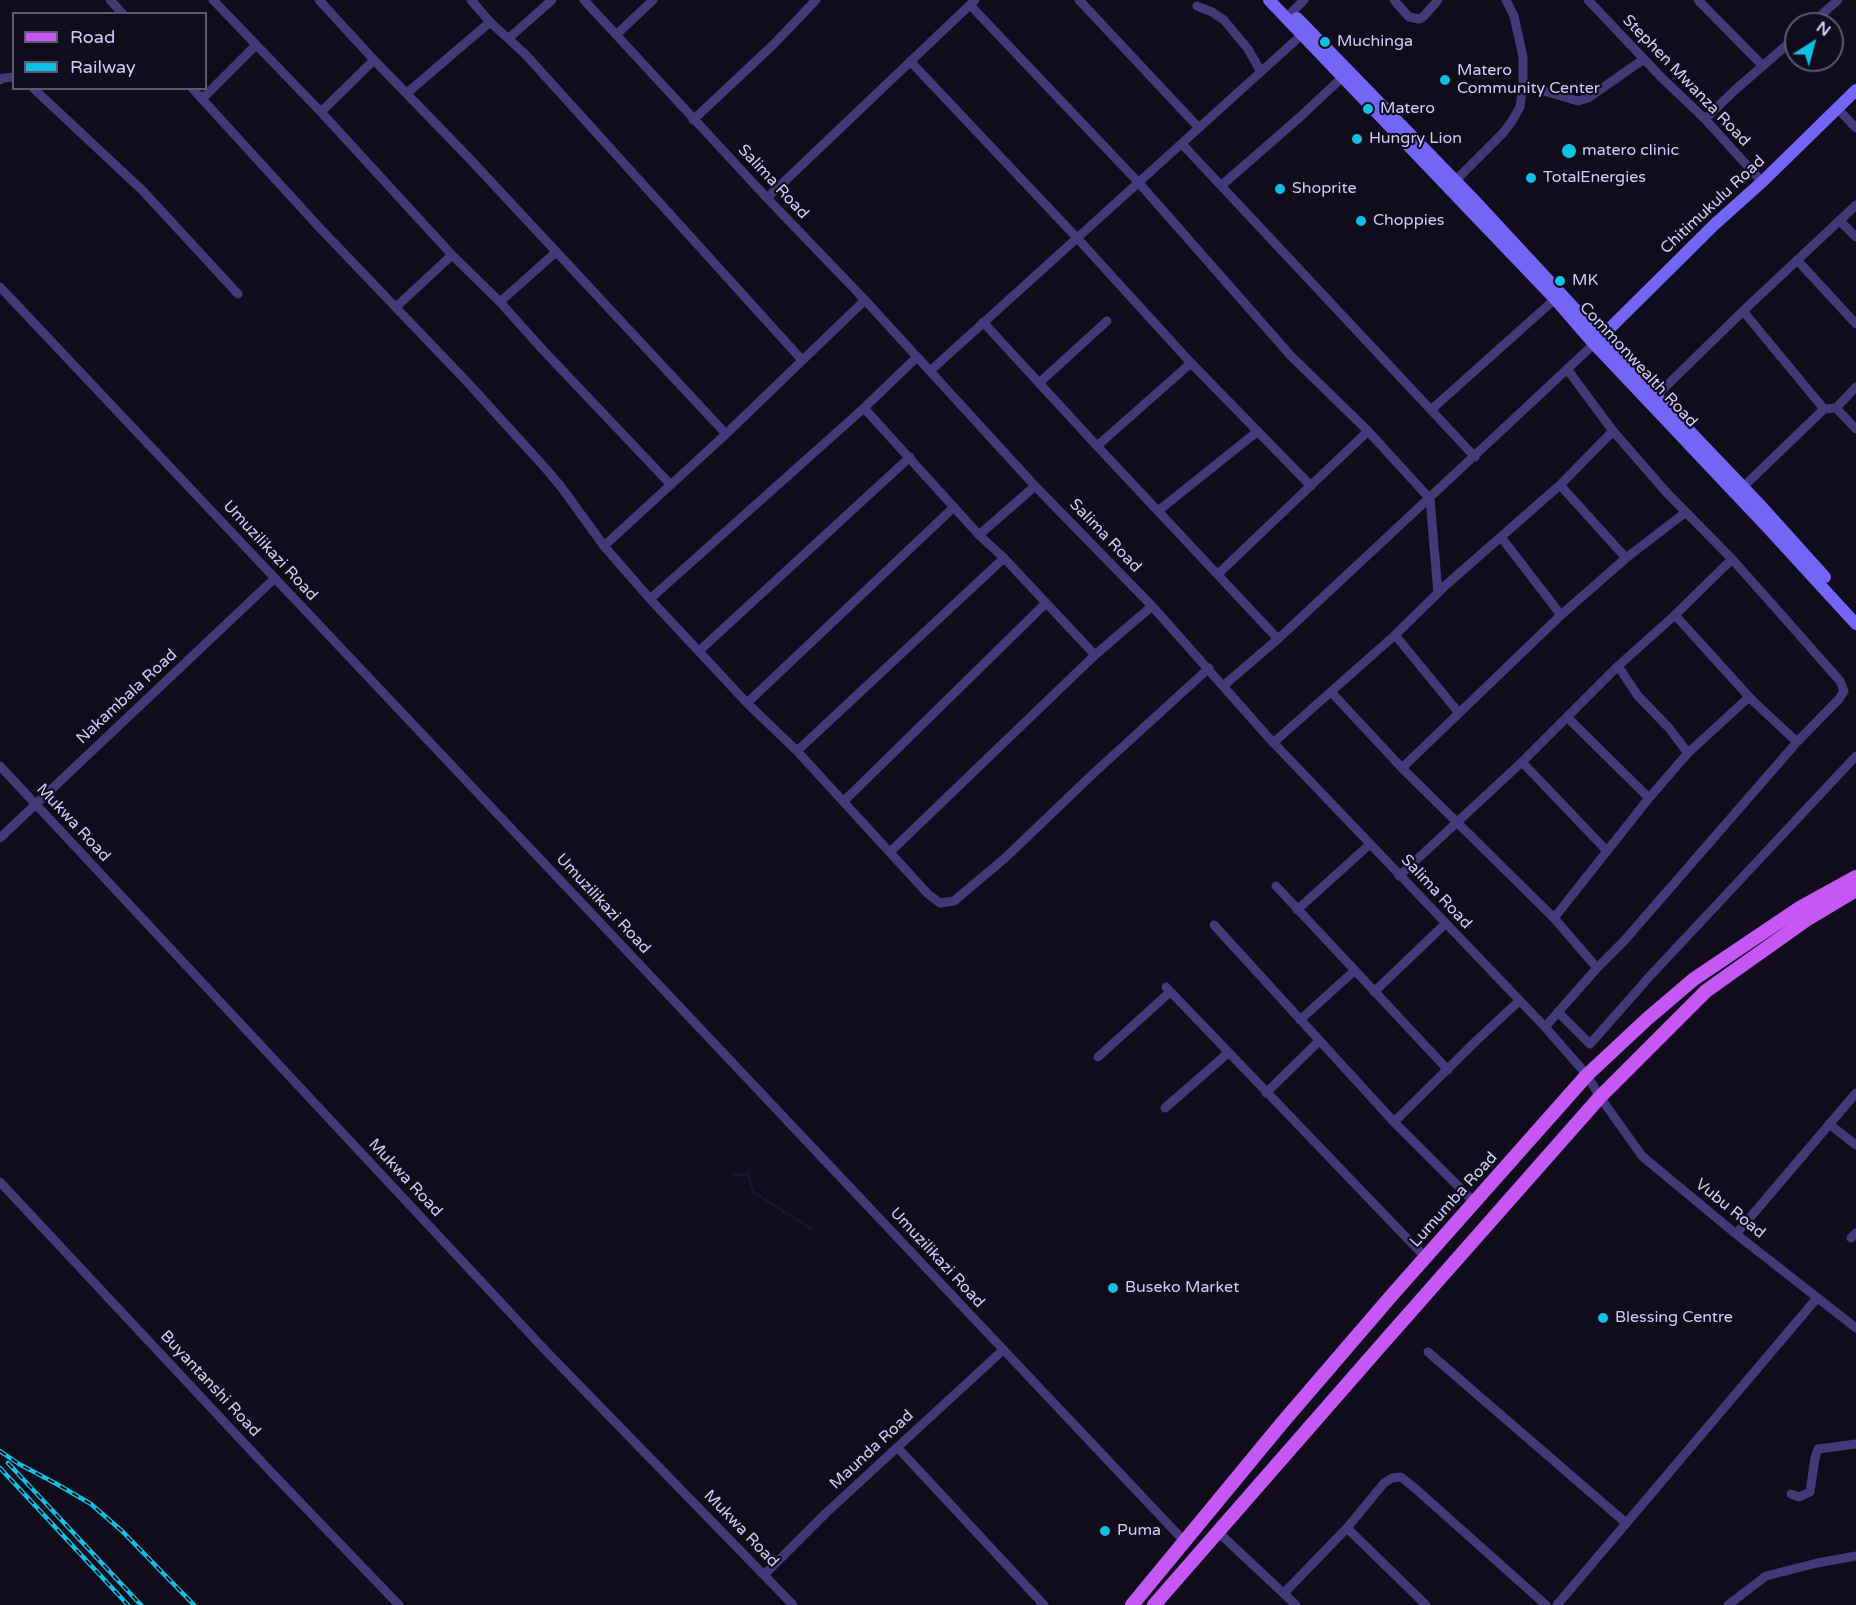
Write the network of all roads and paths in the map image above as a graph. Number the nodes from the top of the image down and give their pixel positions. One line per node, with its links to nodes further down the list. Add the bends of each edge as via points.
1 (110, 0): 21 (street)
2 (213, 0): 28 (street)
3 (319, 0): 31 (street)
4 (471, 0): 24 (street)
5 (552, 0): 27 (street)
6 (584, 0): 26 (street, Salima Road)
7 (653, 0): 26 (street)
8 (816, 0): 45 (street)
9 (1079, 0): 46 (street)
10 (1269, 0): 25 (main road, Commonwealth Road)
11 (1279, 0): 23 (main road, Commonwealth Road)
12 (1304, 0): 23 (street)
13 (1394, 0): 14 (street, via 1409,17 1419,19)
14 (1438, 0)
15 (1506, 0): 36 (street, via 1515,16 1523,57)
16 (1588, 0): 30 (street, Stephen Mwanza Road)
17 (1698, 0): 33 (street)
18 (1838, 0): 22 (street)
19 (973, 2): 32 (street); 50 (street, via 1023,62)
20 (1197, 6): 34 (street, via 1224,20)
21 (121, 12)
22 (1824, 12)
23 (1291, 13): 25 (main road, Commonwealth Road)
24 (490, 22): 27 (street); 40 (street)
25 (1305, 32): 34 (street); 35 (main road, Commonwealth Road)
26 (616, 35): 45 (street, Salima Road)
27 (509, 38): 73 (street)
28 (256, 45): 41 (street); 43 (street)
29 (1784, 48): 33 (street)
30 (1644, 59): 36 (street, via 1578,101); 44 (street, Stephen Mwanza Road)
31 (374, 60): 40 (street); 43 (street)
32 (910, 61): 53 (street); 57 (street)
33 (1763, 66): 44 (street)
34 (1261, 72): 46 (street)
35 (1346, 74): 51 (main road, Commonwealth Road); 52 (street)
36 (1523, 85): 51 (street, via 1520,106 1512,121)
37 (35, 90): 62 (street, via 143,191)
38 (194, 90): 41 (street)
39 (1856, 90): 42 (main road, Chitimukulu Road)
40 (407, 93): 58 (street)
41 (202, 99): 66 (street)
42 (1837, 108): 47 (street); 49 (main road, Chitimukulu Road)
43 (321, 112): 59 (street)
44 (1705, 119): 49 (street, Stephen Mwanza Road)
45 (693, 120): 53 (street, Salima Road)
46 (1199, 128): 48 (street)
47 (1856, 128)
48 (1182, 144): 50 (street); 52 (street)
49 (1762, 182): 71 (main road, Chitimukulu Road)
50 (1139, 183): 57 (street); 86 (street, via 1291,356)
51 (1452, 184): 63 (main road, Commonwealth Road); 71 (main road, Commonwealth Road)
52 (1222, 185): 82 (street)
53 (767, 198): 64 (street, Salima Road)
54 (1856, 205): 55 (street)
55 (1840, 221): 56 (street); 60 (street)
56 (1856, 237)
57 (1078, 238): 69 (street); 74 (street)
58 (556, 252): 65 (street); 88 (street)
59 (452, 255): 65 (street); 66 (street)
60 (1797, 260): 67 (street); 70 (street)
61 (0, 287): 108 (street, Umuzilikazi Road)
62 (238, 294)
63 (1554, 299): 71 (main road, Commonwealth Road); 82 (street)
64 (865, 300): 72 (street, Salima Road); 73 (street)
65 (500, 302): 92 (street)
66 (396, 307): 103 (street, via 547,470)
67 (1743, 311): 79 (street); 83 (street)
68 (1107, 321): 77 (street)
69 (983, 322): 76 (street); 77 (street)
70 (1856, 324)
71 (1598, 341): 75 (street); 79 (main road, Commonwealth Road); 116 (main road, Commonwealth Road)
72 (917, 357): 76 (street, Salima Road); 80 (street)
73 (802, 360): 88 (street)
74 (1191, 363): 85 (street); 89 (street)
75 (1567, 369): 87 (street); 91 (street)
76 (930, 371): 94 (street, Salima Road)
77 (1039, 382): 89 (street)
78 (1856, 387): 81 (street)
79 (1656, 396): 96 (main road, Commonwealth Road)
80 (864, 408): 90 (street); 110 (street)
81 (1836, 408): 83 (street); 84 (street)
82 (1432, 409): 91 (street)
83 (1824, 409): 96 (street)
84 (1856, 429)
85 (1258, 431): 95 (street); 99 (street)
86 (1368, 431): 95 (street); 97 (street)
87 (1612, 431): 93 (street); 100 (street)
88 (726, 434): 92 (street)
89 (1096, 446): 99 (street)
90 (910, 457): 98 (street); 119 (street)
91 (1475, 457): 97 (street)
92 (671, 485): 103 (street)
93 (1560, 485): 102 (street); 105 (street)
94 (1035, 486): 101 (street); 112 (street, Salima Road)
95 (1311, 486): 107 (street)
96 (1743, 487): 113 (main road, Commonwealth Road)
97 (1430, 499): 109 (street); 118 (street)
98 (954, 507): 101 (street); 126 (street)
99 (1158, 511): 107 (street)
100 (1686, 512): 105 (street); 106 (street)
101 (979, 535): 104 (street)
102 (1501, 537): 109 (street); 114 (street)
103 (604, 546): 110 (street)
104 (1004, 558): 111 (street); 131 (street)
105 (1626, 558): 114 (street)
106 (1732, 559): 115 (street); 129 (street, via 1840,681 1844,691)
107 (1218, 574): 118 (street)
108 (275, 578): 139 (street, Nakambala Road); 178 (street, Umuzilikazi Road)
109 (1438, 593): 117 (street)
110 (650, 599): 119 (street)
111 (1046, 603): 120 (street); 138 (street)
112 (1152, 606): 120 (street); 122 (street, Salima Road)
113 (1856, 612)
114 (1561, 615): 127 (street)
115 (1675, 615): 121 (street); 125 (street)
116 (1856, 624)
117 (1395, 635): 124 (street); 127 (street)
118 (1278, 639): 123 (street)
119 (699, 651): 126 (street)
120 (1095, 655): 144 (street)
121 (1618, 666): 128 (street); 132 (street, via 1638,696)
122 (1209, 668): 123 (street, Salima Road); 144 (street, via 954,902 940,903 927,894)
123 (1223, 686): 130 (street, Salima Road)
124 (1331, 692): 130 (street); 136 (street)
125 (1749, 697): 129 (street); 132 (street)
126 (747, 703): 131 (street)
127 (1459, 713): 136 (street)
128 (1567, 717): 134 (street); 137 (street)
129 (1797, 742): 153 (street)
130 (1274, 743): 142 (street, Salima Road)
131 (797, 751): 138 (street)
132 (1688, 753): 137 (street)
133 (1856, 756): 157 (street, via 1590,1044)
134 (1522, 762): 140 (street); 143 (street)
135 (0, 766): 139 (street, Mukwa Road)
136 (1402, 768): 140 (street)
137 (1649, 798): 143 (street)
138 (844, 801): 144 (street)
139 (36, 804): 141 (street, Nakambala Road); 188 (street, Mukwa Road, via 546,1351)
140 (1457, 822): 145 (street); 150 (street)
141 (0, 838)
142 (1370, 844): 145 (street, Salima Road); 149 (street)
143 (1607, 851): 150 (street)
144 (890, 852)
145 (1399, 876): 151 (street, Salima Road)
146 (1856, 878): 164 (main road, Lumumba Road, via 1798,909 1694,979)
147 (1276, 886): 149 (street)
148 (1856, 890): 167 (main road, via 1806,920 1706,991)
149 (1298, 910): 154 (street)
150 (1554, 918): 153 (street)
151 (1445, 924): 155 (street); 156 (street, Salima Road)
152 (1214, 926): 158 (street)
153 (1597, 968): 157 (street)
154 (1354, 970): 155 (street); 158 (street)
155 (1374, 992): 163 (street)
156 (1519, 1001): 159 (street, Salima Road); 163 (street)
157 (1558, 1012): 159 (street)
158 (1300, 1020): 160 (street)
159 (1545, 1027): 164 (street, Salima Road)
160 (1319, 1041): 166 (street); 169 (street)
161 (1228, 1053): 162 (street, via 1168,990); 166 (street); 168 (street)
162 (1098, 1057)
163 (1448, 1070): 169 (street)
164 (1587, 1076): 167 (street, Salima Road); 173 (main road, Lumumba Road)
165 (1856, 1093): 170 (street)
166 (1266, 1094): 175 (street)
167 (1600, 1097): 174 (street, Vubu Road, via 1642,1156); 185 (main road)
168 (1165, 1108)
169 (1394, 1122): 173 (street)
170 (1829, 1124): 171 (street); 174 (street)
171 (1856, 1144)
172 (0, 1182): 190 (street, Buyantanshi Road)
173 (1475, 1203): 175 (main road, Lumumba Road)
174 (1736, 1234): 176 (street, Vubu Road)
175 (1425, 1257): 186 (main road, Lumumba Road)
176 (1817, 1298): 177 (street, Vubu Road); 183 (street)
177 (1856, 1328)
178 (1003, 1350): 181 (street, Maunda Road); 186 (street, Umuzilikazi Road)
179 (1428, 1352): 183 (street)
180 (1856, 1444): 182 (street, via 1818,1449 1810,1492 1799,1497)
181 (897, 1446): 188 (street, Maunda Road); 192 (street)
182 (1791, 1494)
183 (1626, 1523): 198 (street)
184 (1347, 1528): 189 (street); 196 (street); 197 (street, via 1384,1483 1401,1477)
185 (1218, 1532): 189 (street); 194 (main road)
186 (1185, 1542): 193 (main road, Lumumba Road)
187 (1856, 1556): 199 (street, via 1766,1576)
188 (765, 1574): 191 (street, Mukwa Road)
189 (1284, 1593): 195 (street)
190 (399, 1605)
191 (793, 1605)
192 (1044, 1605)
193 (1132, 1605)
194 (1154, 1605)
195 (1296, 1605)
196 (1426, 1605)
197 (1546, 1605)
198 (1557, 1605)
199 (1728, 1605)

